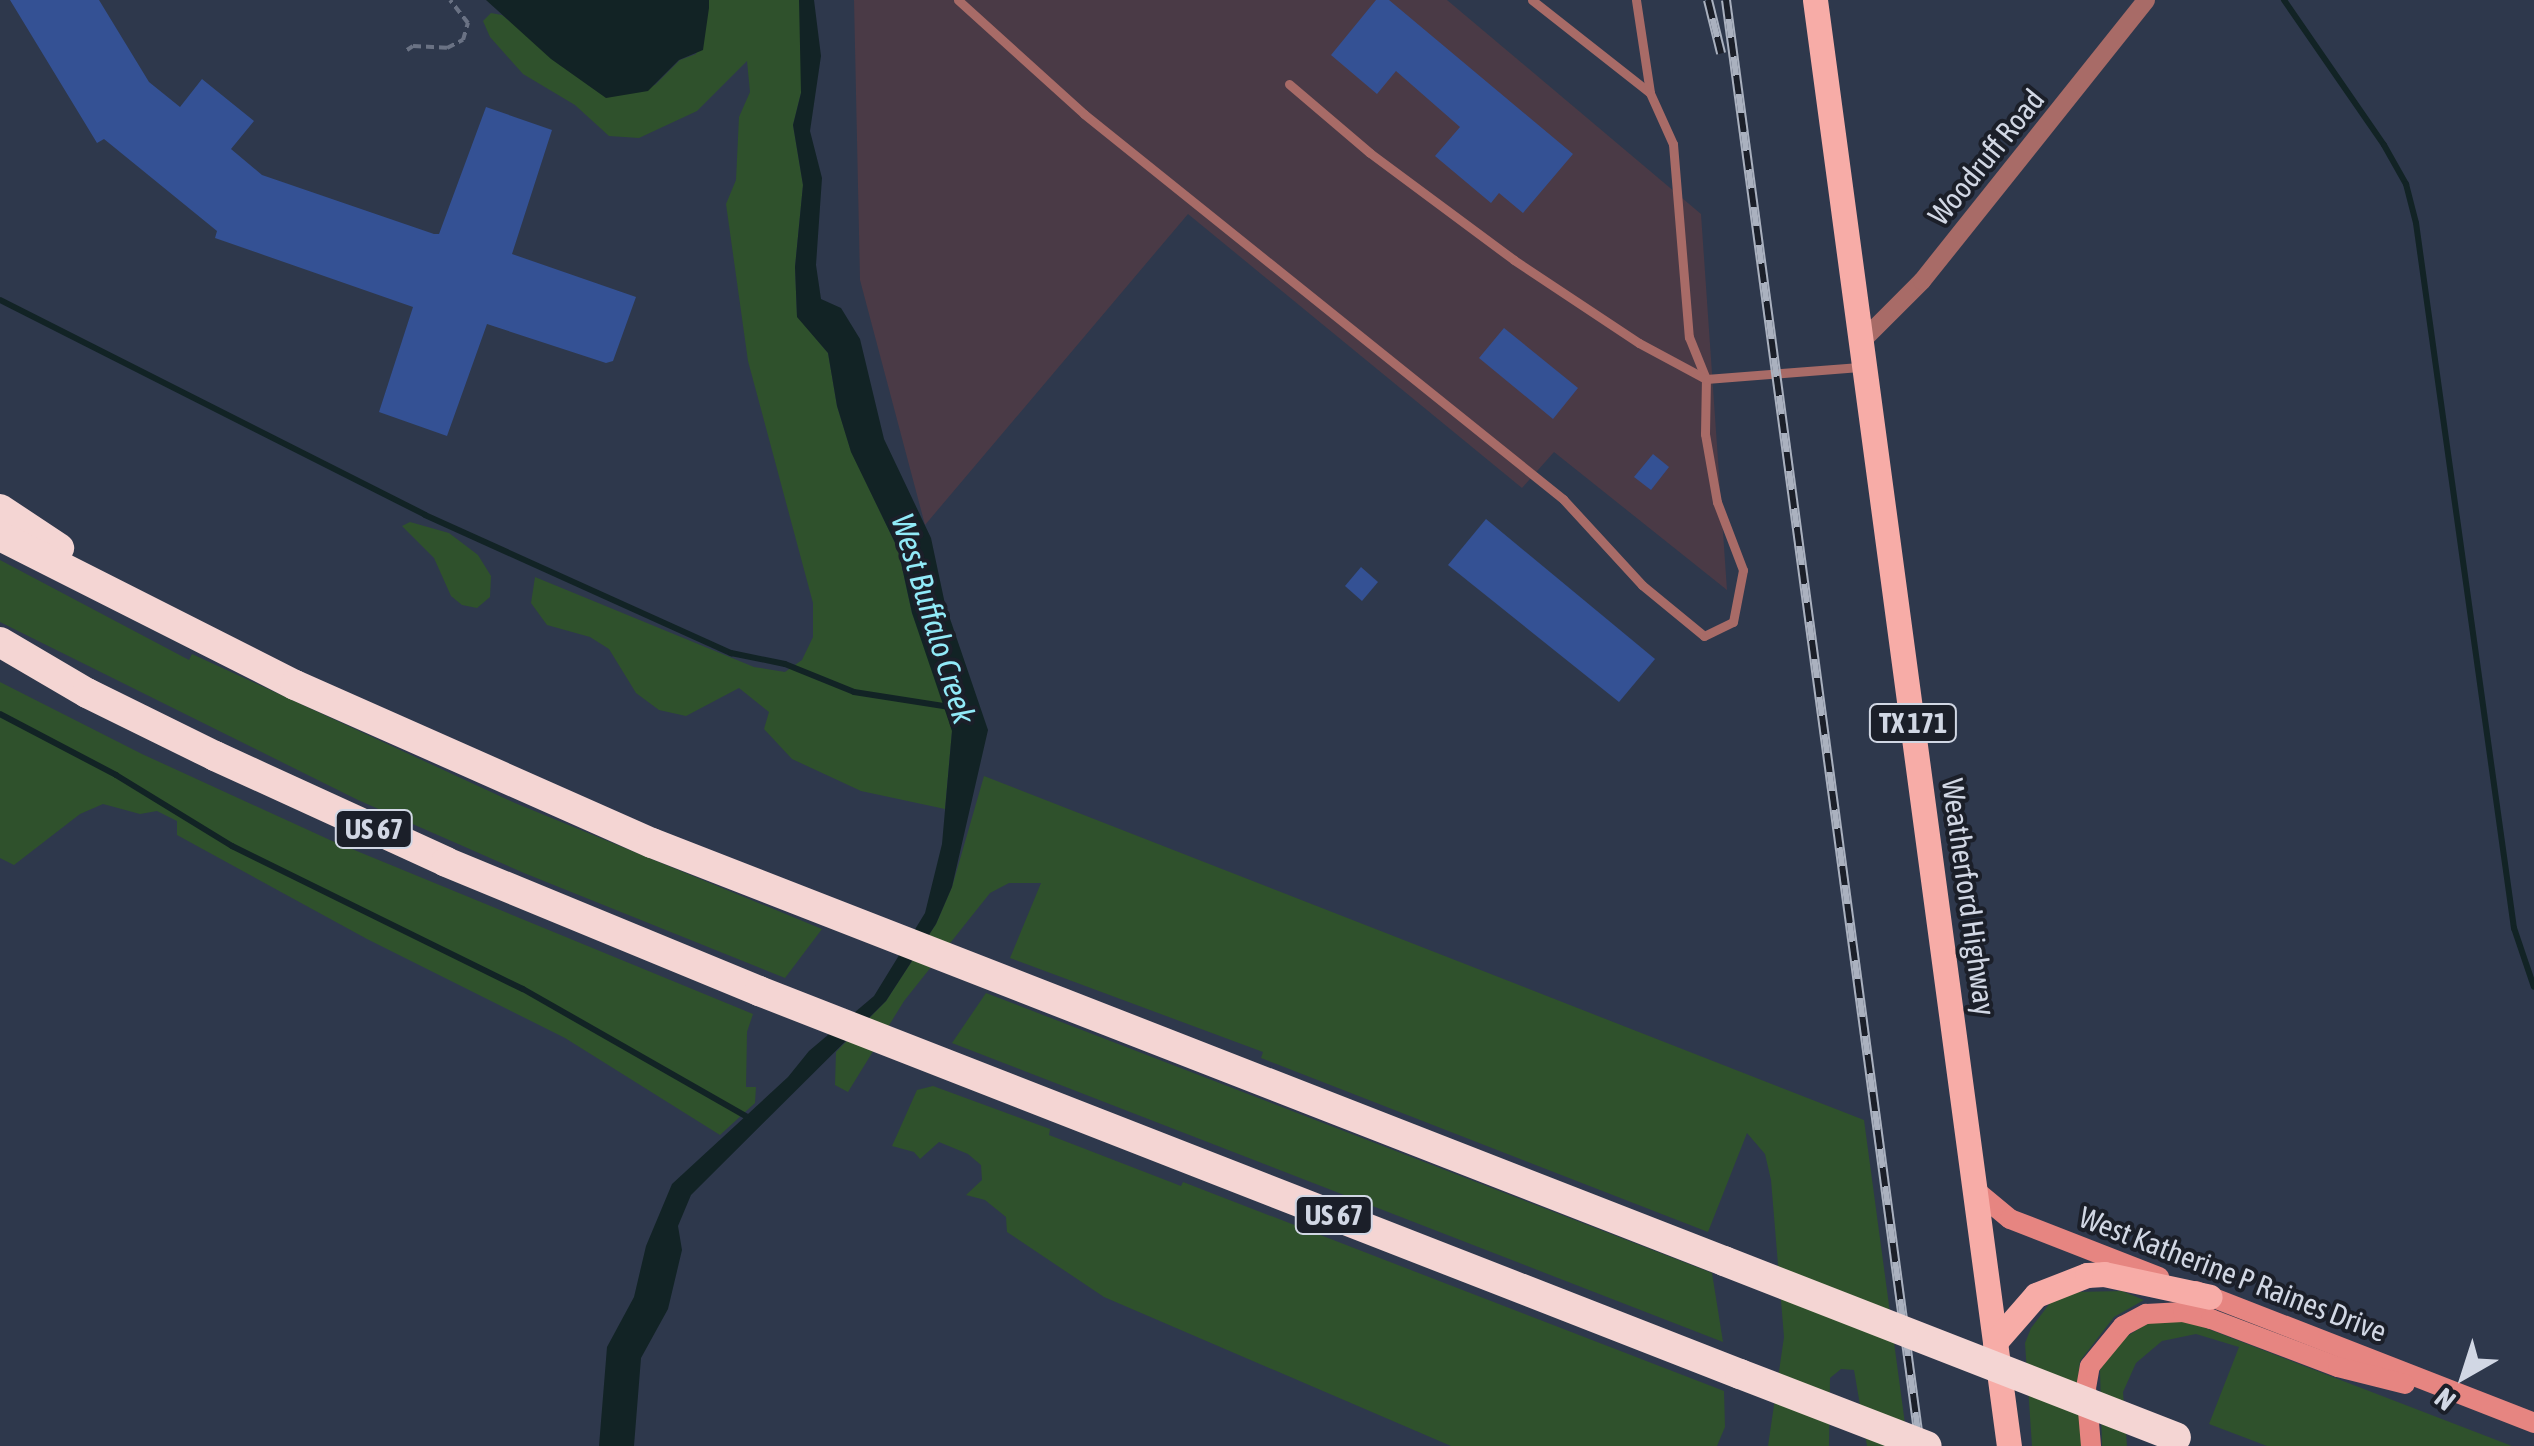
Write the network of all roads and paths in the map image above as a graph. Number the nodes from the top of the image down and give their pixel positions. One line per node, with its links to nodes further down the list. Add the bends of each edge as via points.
1 (450, 0): 7 (path, via 468,23 463,40 447,48)
2 (958, 0): 11 (lane, via 1084,114 1562,499 1642,586 1704,636 1733,622 1742,570 1718,502 1705,434)
3 (1532, 0): 9 (lane)
4 (1636, 0): 9 (lane)
5 (1815, 0): 10 (main road, Weatherford Highway / TX 171)
6 (2146, 0): 10 (street, Woodruff Road)
7 (407, 50)
8 (1289, 84): 11 (lane, via 1514,260)
9 (1650, 93): 11 (lane, via 1673,144 1688,336)
10 (1864, 354): 11 (lane); 18 (main road, Weatherford Highway / TX 171)
11 (1706, 379)
12 (0, 509): 14 (highway)
13 (0, 536): 14 (highway)
14 (178, 628): 23 (highway, bridge, via 503,780 841,918)
15 (0, 642): 17 (highway, US 67)
16 (0, 657): 17 (highway)
17 (87, 692): 24 (highway, US 67, bridge, via 446,862 759,991)
18 (1975, 1190): 19 (main road, West Katherine P Raines Drive, via 2010,1219); 20 (main road, Weatherford Highway / TX 171)
19 (2210, 1297): 20 (main road, via 2086,1275 2036,1295); 21 (main road, West Katherine P Raines Drive)
20 (1995, 1342): 25 (main road, Weatherford Highway / TX 171)
21 (2485, 1404): 22 (main road, West Katherine P Raines Drive); 26 (main road, via 2338,1367 2211,1319 2146,1314 2123,1326 2090,1366)
22 (2534, 1423)
23 (2188, 1441)
24 (1926, 1446)
25 (2009, 1446)
26 (2091, 1446)

